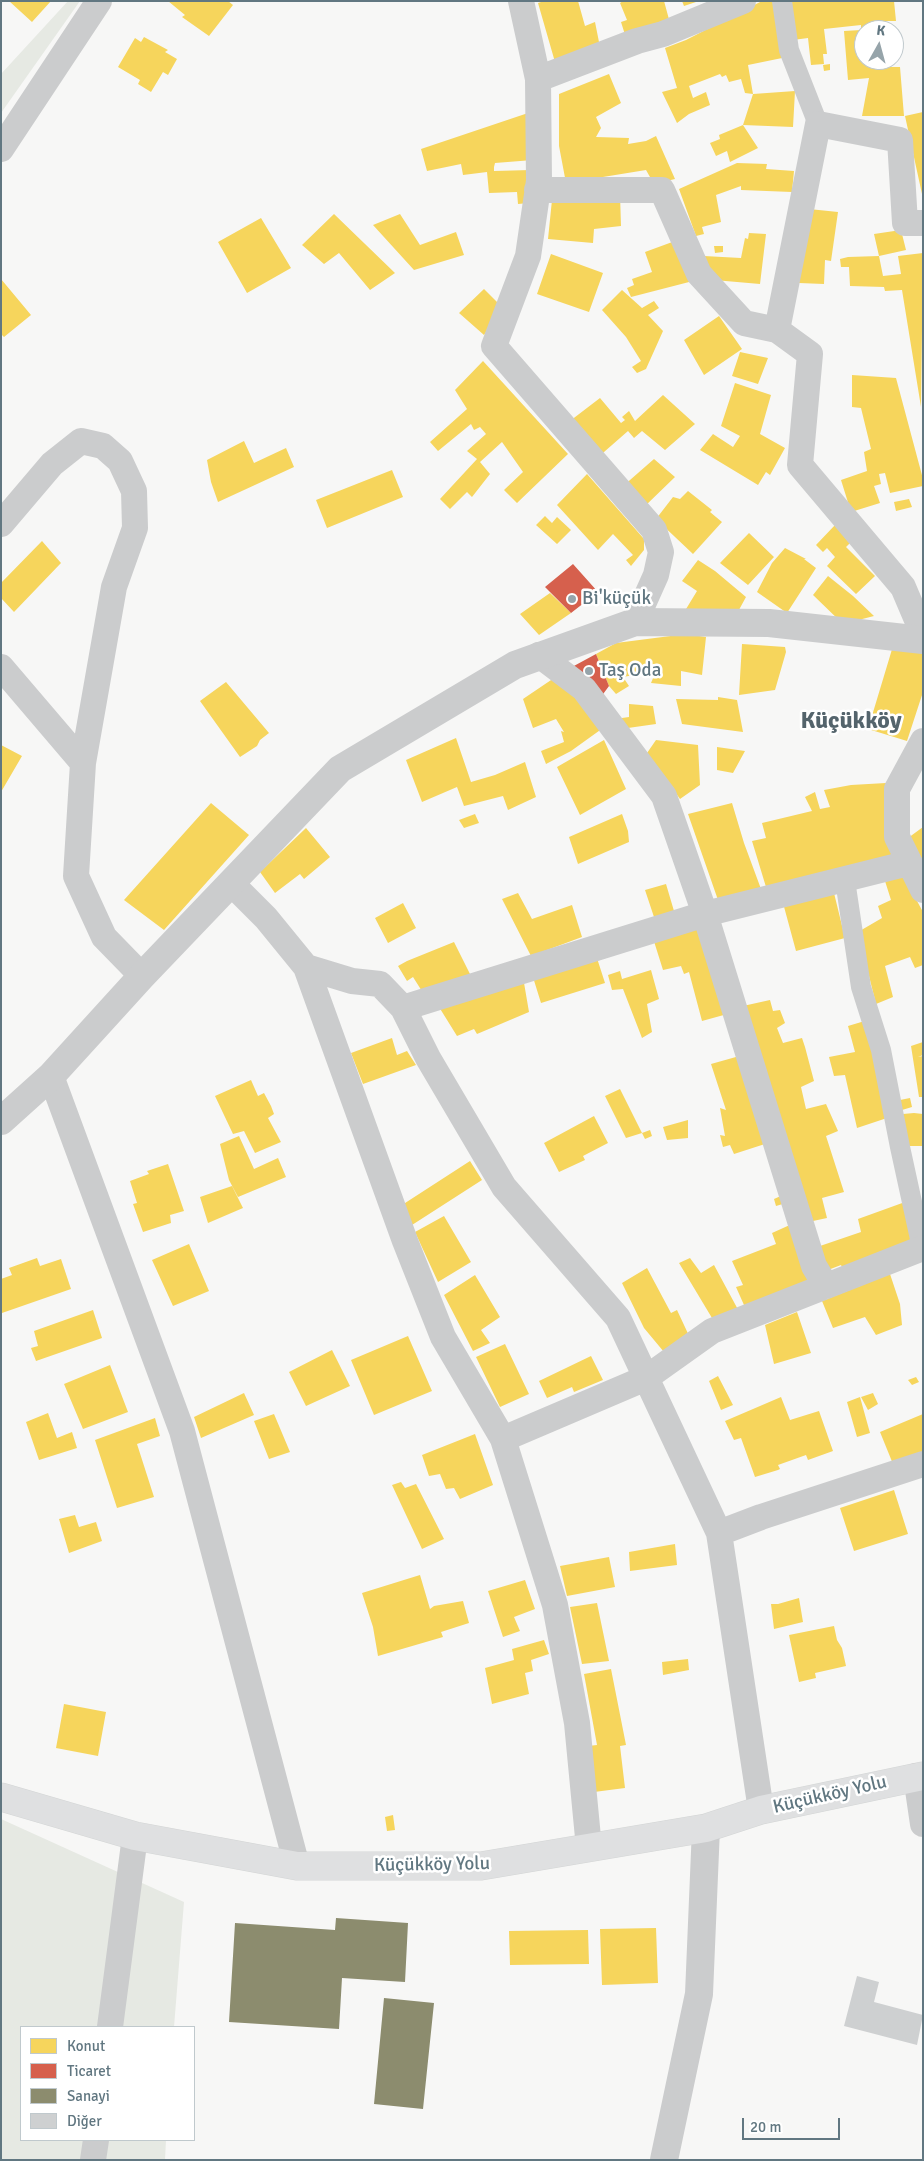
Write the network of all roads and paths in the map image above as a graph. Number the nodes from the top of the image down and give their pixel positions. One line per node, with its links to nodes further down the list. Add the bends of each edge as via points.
1 (99, 1): 7 (street)
2 (521, 1): 5 (street)
3 (743, 1): 5 (street)
4 (782, 1): 6 (street, via 789,50)
5 (538, 79): 8 (street)
6 (818, 124): 9 (street, via 900,140 905,223); 10 (street)
7 (1, 149)
8 (537, 190): 10 (street, via 662,190 699,274 744,323); 12 (street, via 528,256 494,346 654,530 661,552 656,575)
9 (923, 223)
10 (778, 330): 13 (street, via 810,354 800,465 903,587)
11 (1, 524): 18 (street, via 52,464 81,441 103,446 120,461 134,491 134,528 114,586)
12 (635, 622): 14 (street, via 768,623); 15 (street)
13 (923, 634)
14 (923, 640)
15 (539, 655): 21 (street, via 515,665 340,769); 23 (street, via 584,690 664,796)
16 (1, 668): 18 (street)
17 (923, 741): 19 (street, via 897,789 897,837)
18 (83, 763): 25 (street, via 76,876 104,938)
19 (909, 863): 20 (street); 22 (street)
20 (845, 880): 23 (street); 29 (street, via 861,987 881,1050)
21 (232, 884): 24 (street, via 266,918); 25 (street)
22 (923, 890)
23 (705, 914): 26 (street); 30 (street, via 814,1266)
24 (306, 967): 26 (street, via 352,981 380,984); 32 (street, via 443,1337)
25 (142, 976): 27 (street)
26 (403, 1008): 31 (street, via 428,1058 504,1187 618,1318)
27 (51, 1076): 28 (street); 42 (street, via 182,1431)
28 (1, 1121)
29 (922, 1248): 30 (street)
30 (826, 1286): 31 (street, via 712,1331)
31 (646, 1378): 32 (street); 34 (street)
32 (504, 1439): 41 (street, via 555,1605 577,1723)
33 (923, 1464): 34 (street)
34 (719, 1533): 37 (street)
35 (919, 1776): 37 (main road, Küçükköy Yolu); 38 (street)
36 (1, 1797): 40 (main road, Küçükköy Yolu)
37 (761, 1810): 39 (main road, Küçükköy Yolu)
38 (923, 1824)
39 (706, 1828): 41 (main road, Küçükköy Yolu); 46 (street, via 699,1994)
40 (134, 1836): 42 (main road, Küçükköy Yolu); 43 (street)
41 (588, 1848): 42 (main road, Küçükköy Yolu, via 480,1866)
42 (297, 1866)
43 (110, 2026)
44 (96, 2141): 45 (street)
45 (93, 2160)
46 (664, 2160)

